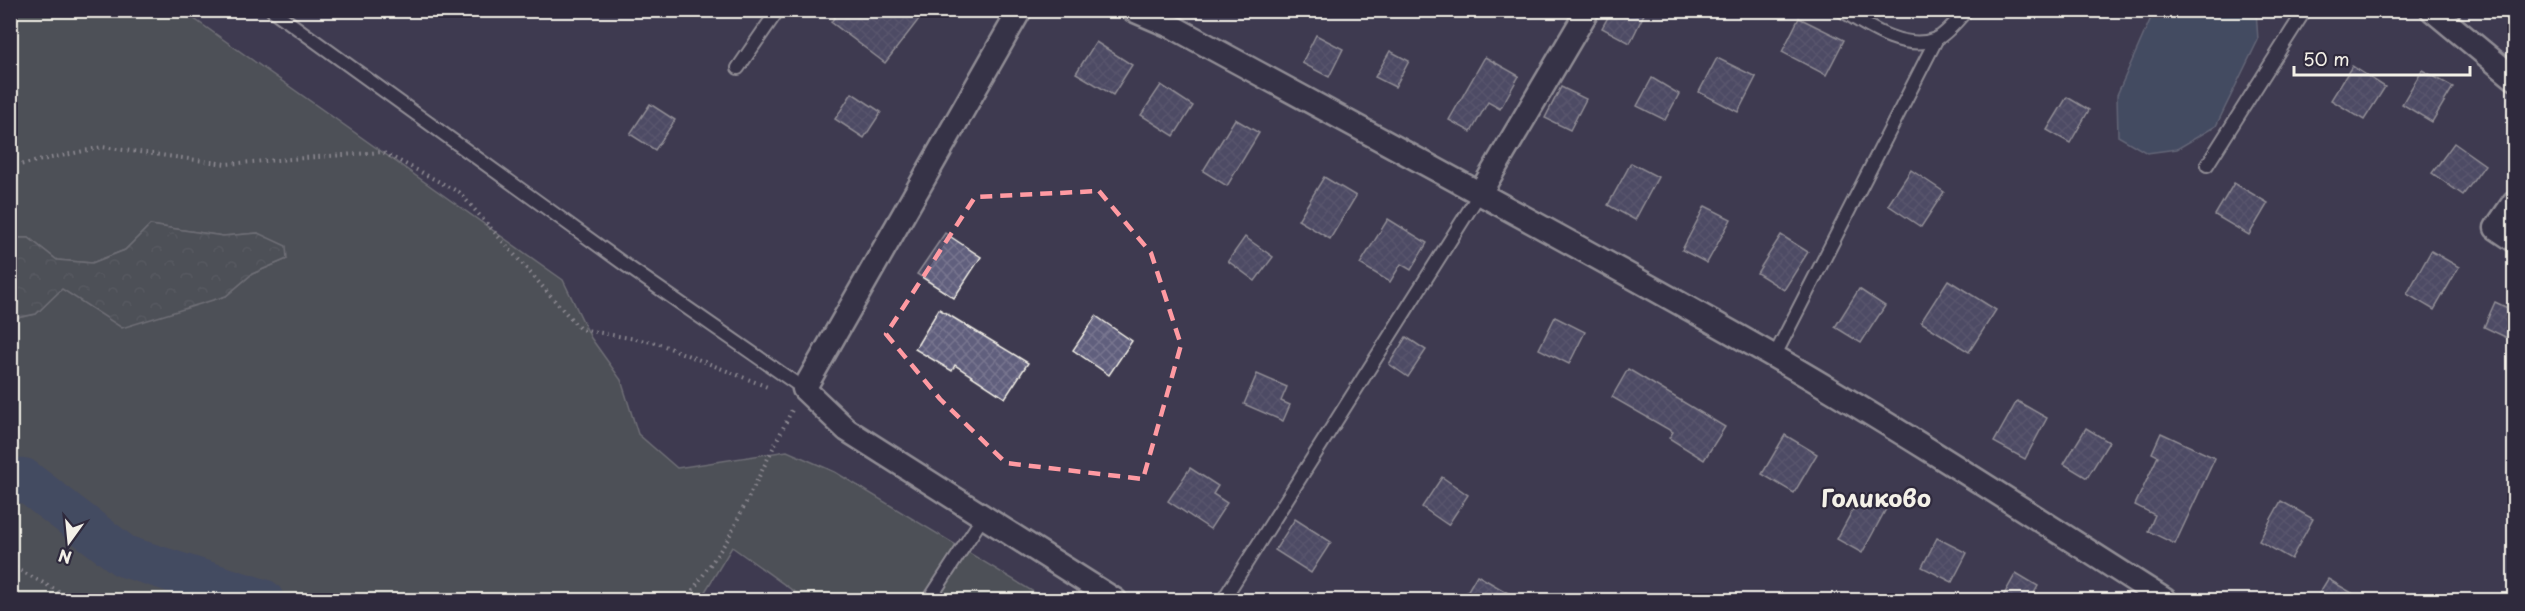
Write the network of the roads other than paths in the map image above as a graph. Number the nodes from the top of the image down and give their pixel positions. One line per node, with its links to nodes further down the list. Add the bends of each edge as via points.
1 (272, 10): 18 (lane)
2 (778, 10): 11 (lane)
3 (1020, 10): 18 (street)
4 (1132, 10): 14 (street, via 1175,28)
5 (1588, 10): 14 (street)
6 (1841, 10): 10 (lane, via 1876,32 1916,44)
7 (1967, 10): 10 (lane)
8 (2305, 10): 13 (lane)
9 (2432, 10): 12 (street)
10 (1937, 38): 17 (lane)
11 (738, 68)
12 (2514, 78)
13 (2207, 165)
14 (1480, 193): 17 (street); 22 (lane)
15 (2514, 202): 16 (street, via 2496,228)
16 (2514, 240)
17 (1774, 357): 23 (street, via 1924,446)
18 (804, 389): 19 (street, via 847,430)
19 (983, 517): 20 (lane); 21 (street)
20 (929, 600)
21 (1115, 600)
22 (1223, 600)
23 (2165, 600)

